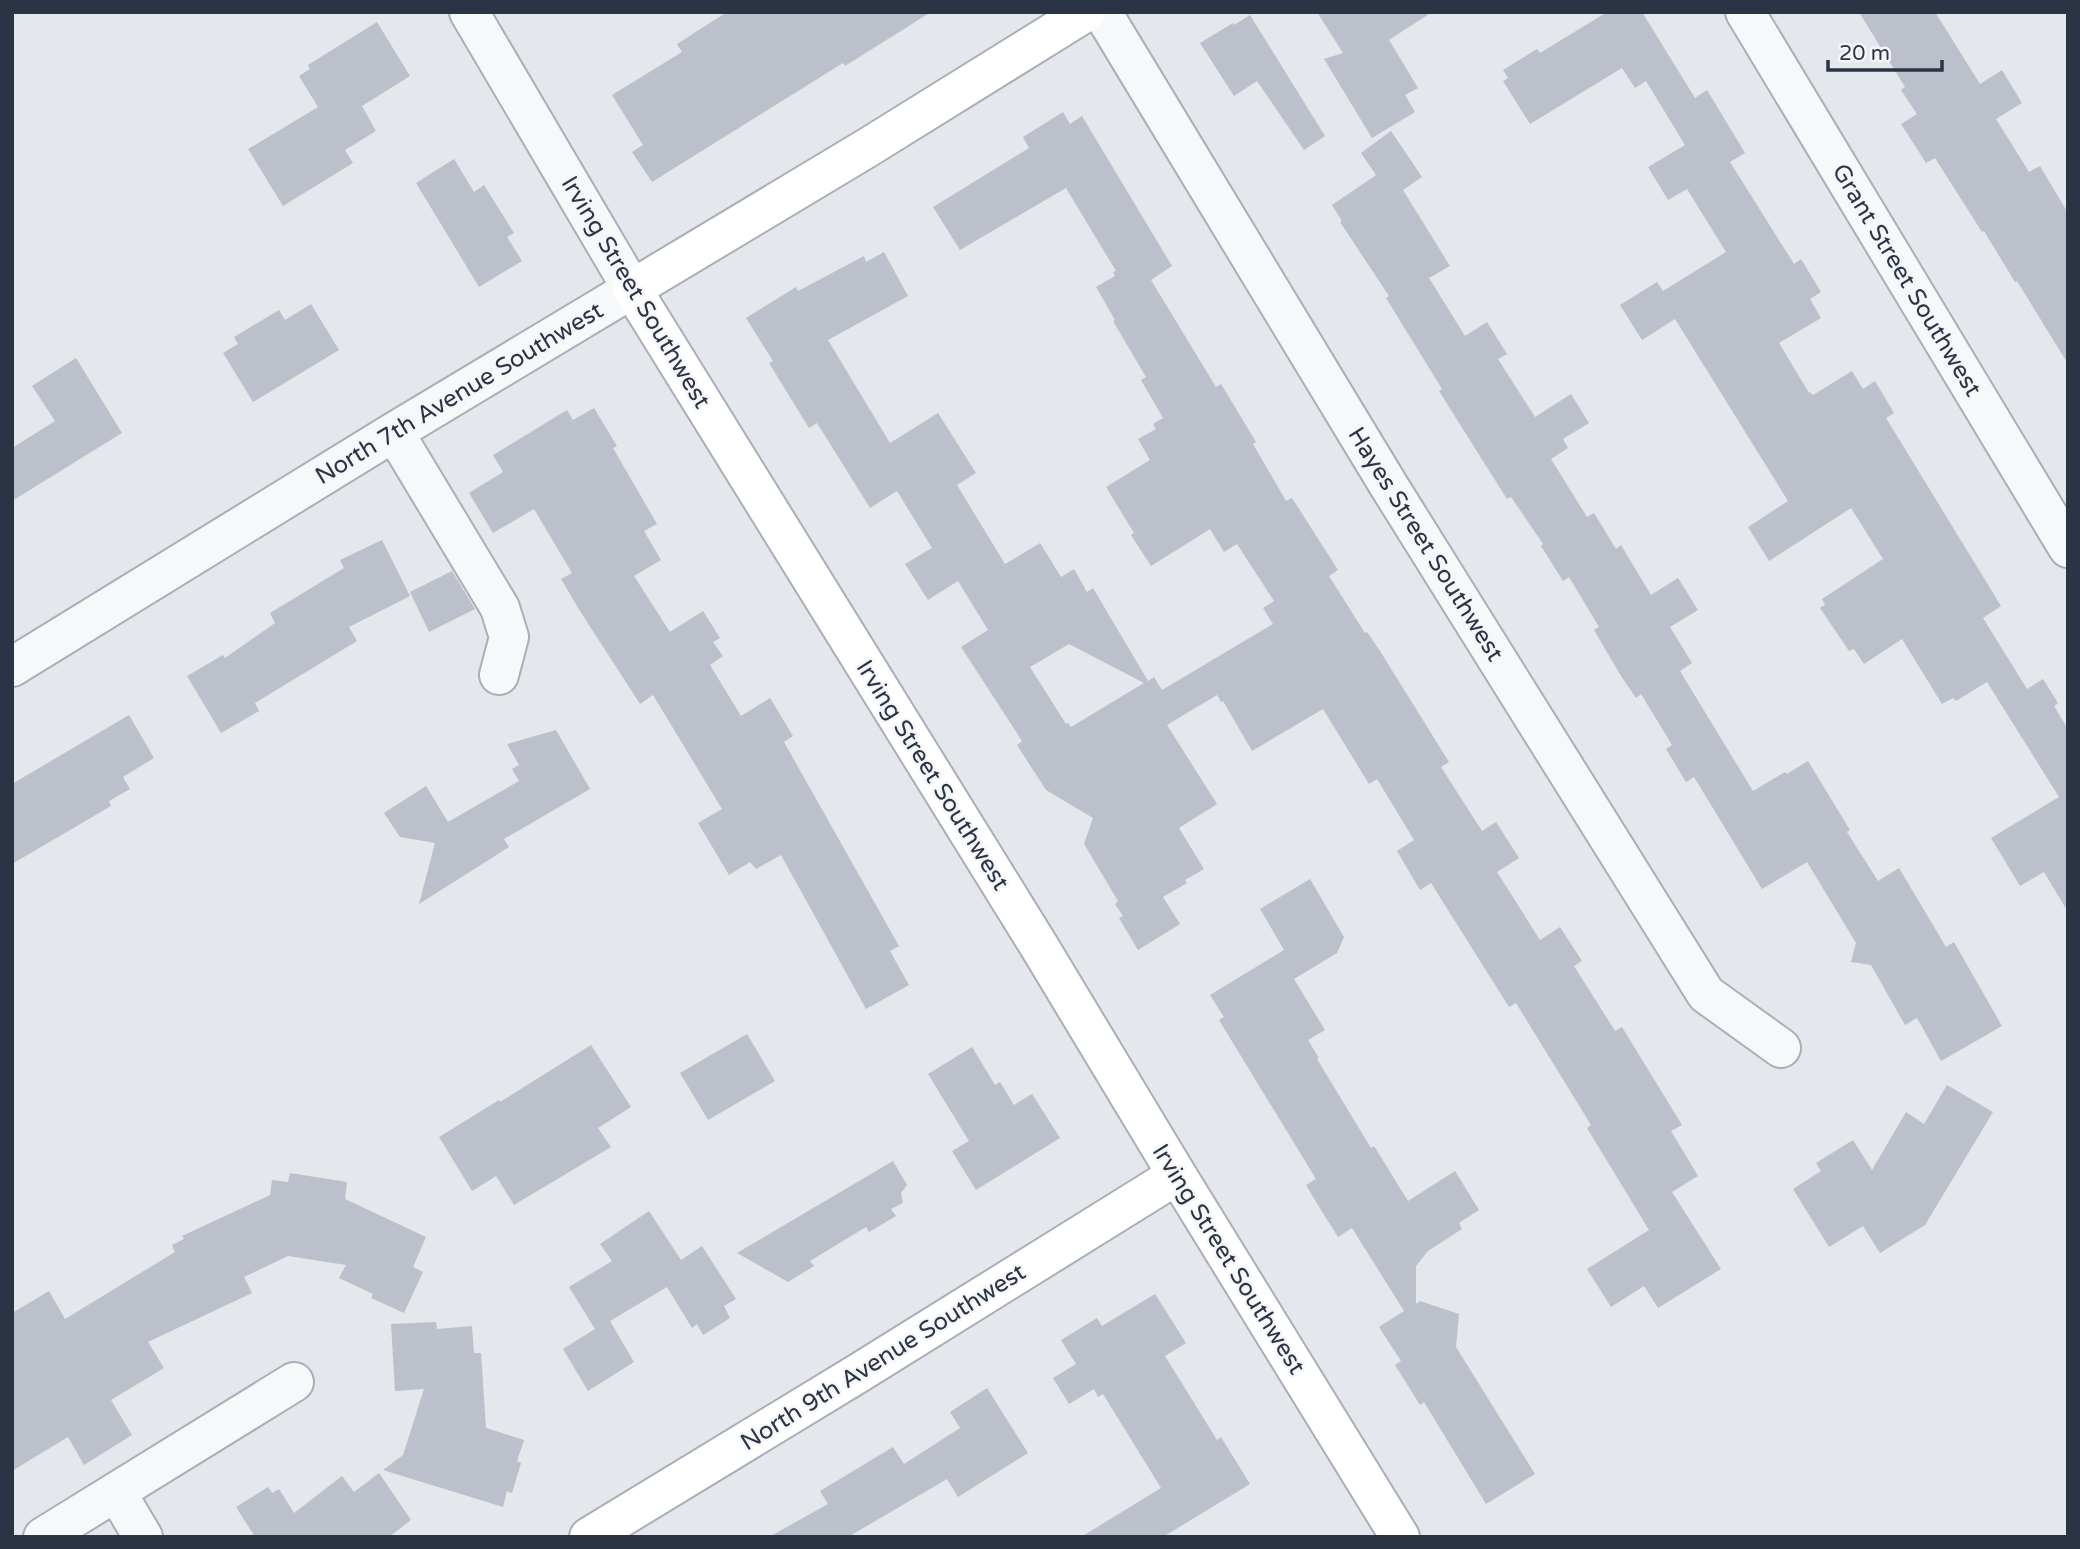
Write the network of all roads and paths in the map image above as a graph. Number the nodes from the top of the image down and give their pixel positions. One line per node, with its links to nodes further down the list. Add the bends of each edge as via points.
1 (469, 12): 5 (street, Irving Street Southwest)
2 (1086, 12): 5 (street, North 7th Avenue Southwest)
3 (1102, 12): 10 (street, Hayes Street Southwest, via 1389,486 1706,994)
4 (1745, 12): 7 (street, Grant Street Southwest)
5 (632, 289): 6 (street, North 7th Avenue Southwest); 11 (street, Irving Street Southwest)
6 (394, 432): 8 (street, North 7th Avenue Southwest); 9 (street, via 500,608 509,638)
7 (2068, 548)
8 (12, 667)
9 (499, 675)
10 (1781, 1048)
11 (1177, 1175): 16 (street, North 9th Avenue Southwest); 17 (street, Irving Street Southwest)
12 (294, 1382): 13 (street)
13 (117, 1493): 14 (street); 15 (street)
14 (43, 1537)
15 (143, 1537)
16 (589, 1537)
17 (1400, 1537)

